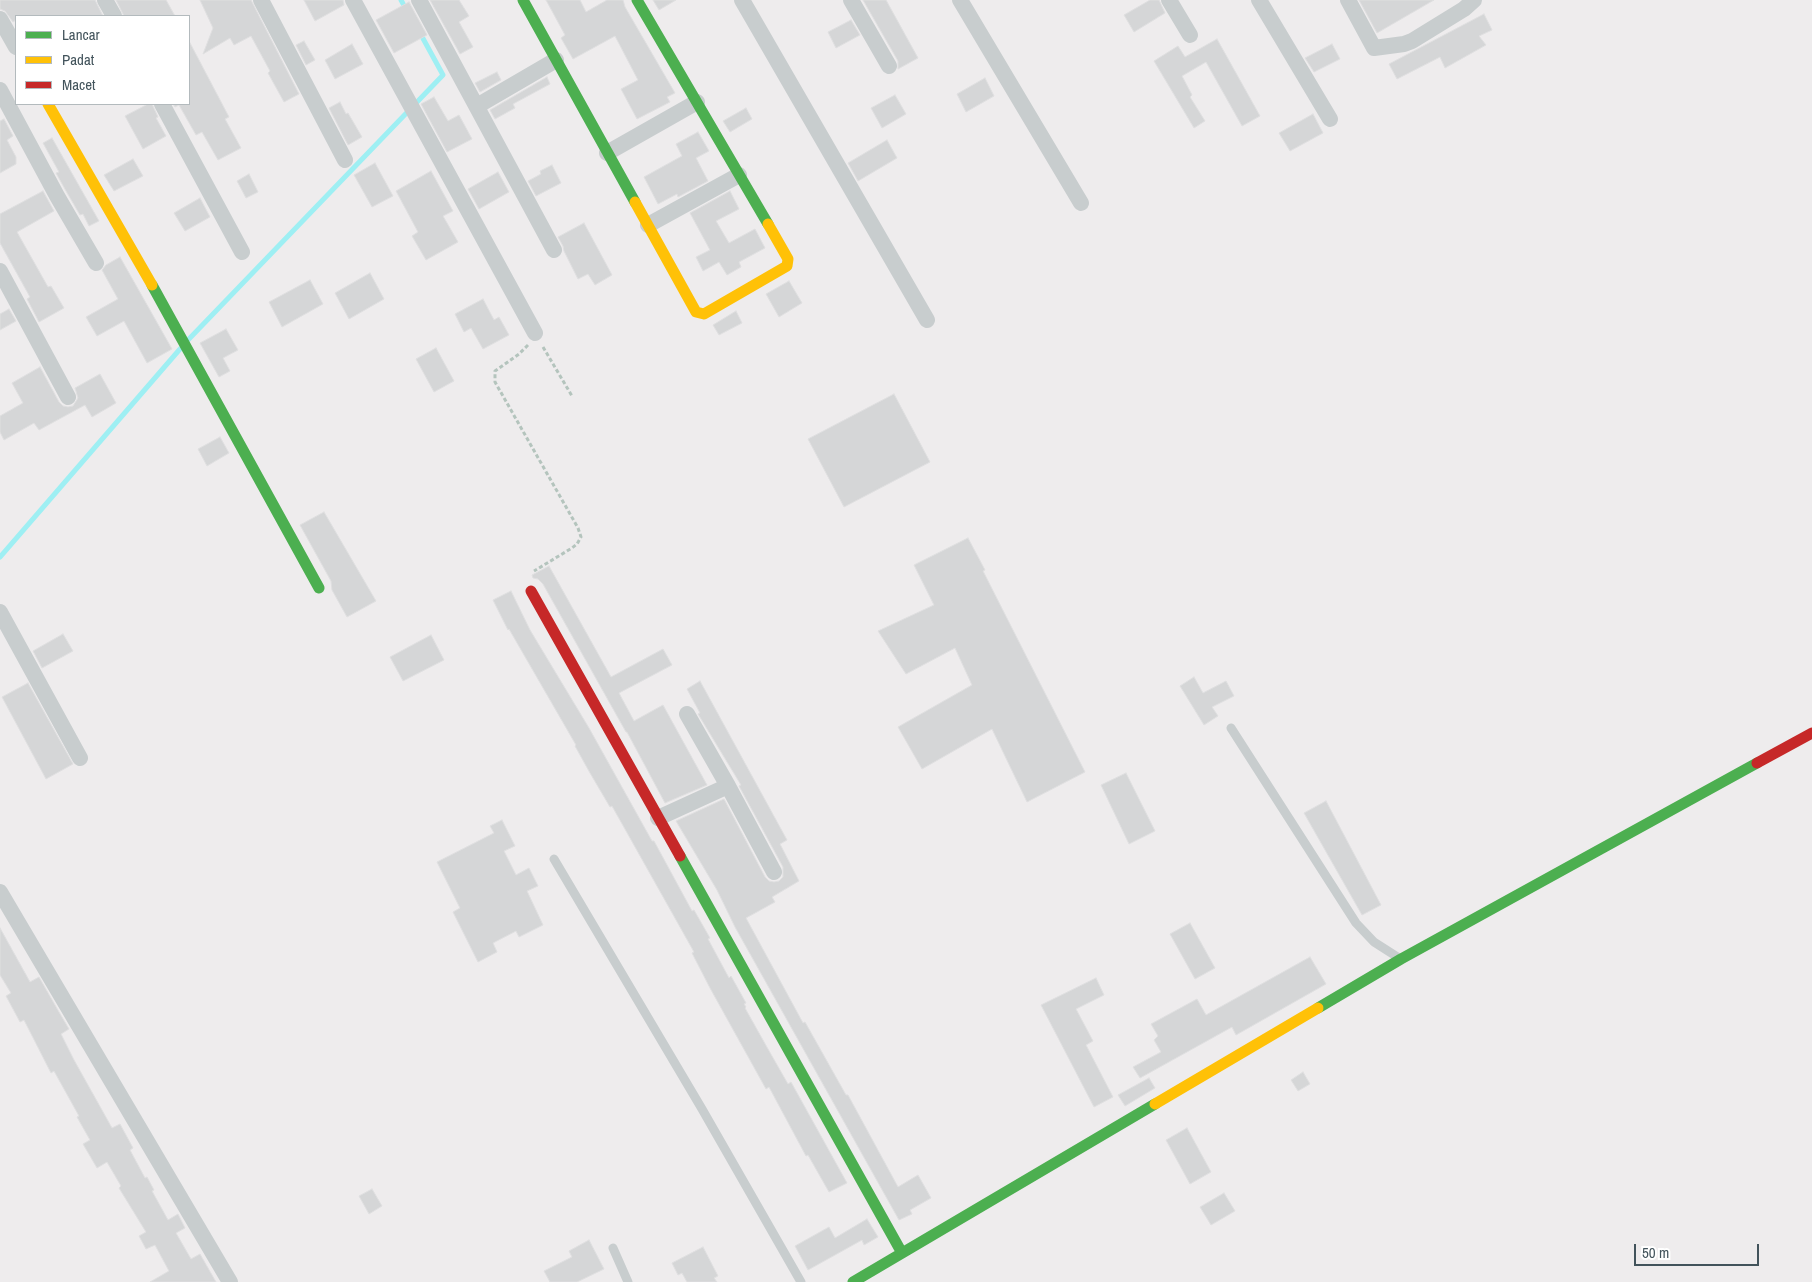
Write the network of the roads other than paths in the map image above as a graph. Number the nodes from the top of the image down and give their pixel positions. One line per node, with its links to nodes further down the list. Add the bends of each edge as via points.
1 (105, 0): 14 (street)
2 (261, 0): 27 (street)
3 (353, 0): 36 (street)
4 (419, 0): 24 (street)
5 (523, 0): 18 (street)
6 (637, 0): 21 (street)
7 (742, 0): 35 (street)
8 (850, 0): 19 (street)
9 (960, 0): 29 (street)
10 (1169, 0): 16 (street)
11 (1259, 0): 25 (street)
12 (1348, 0): 13 (street, via 1374,48 1412,41)
13 (1474, 0)
14 (113, 15)
15 (0, 19): 17 (street)
16 (1190, 35)
17 (15, 45)
18 (556, 60): 24 (street); 26 (street)
19 (889, 66)
20 (0, 90): 33 (street)
21 (696, 102): 26 (street); 28 (street)
22 (49, 105): 38 (street)
23 (163, 105): 32 (street)
24 (477, 106): 31 (street)
25 (1330, 119)
26 (607, 153): 30 (street)
27 (345, 160)
28 (739, 175): 30 (street); 30 (street, via 788,263 704,314 696,312)
29 (1080, 203)
30 (648, 226)
31 (554, 250)
32 (242, 252)
33 (96, 263)
34 (0, 271): 37 (street)
35 (927, 320)
36 (535, 334)
37 (68, 397)
38 (319, 588)
39 (531, 591): 46 (street)
40 (0, 612): 44 (street)
41 (687, 714): 45 (street)
42 (1231, 728): 50 (lane, via 1356,923 1374,942)
43 (1812, 733): 50 (street)
44 (80, 758)
45 (728, 786): 46 (street); 48 (street)
46 (658, 818): 52 (street)
47 (554, 860): 55 (lane)
48 (774, 872)
49 (0, 892): 53 (street)
50 (1401, 960): 52 (street)
51 (613, 1248): 54 (lane)
52 (902, 1253): 56 (street)
53 (230, 1282)
54 (628, 1282)
55 (801, 1282)
56 (853, 1282)

